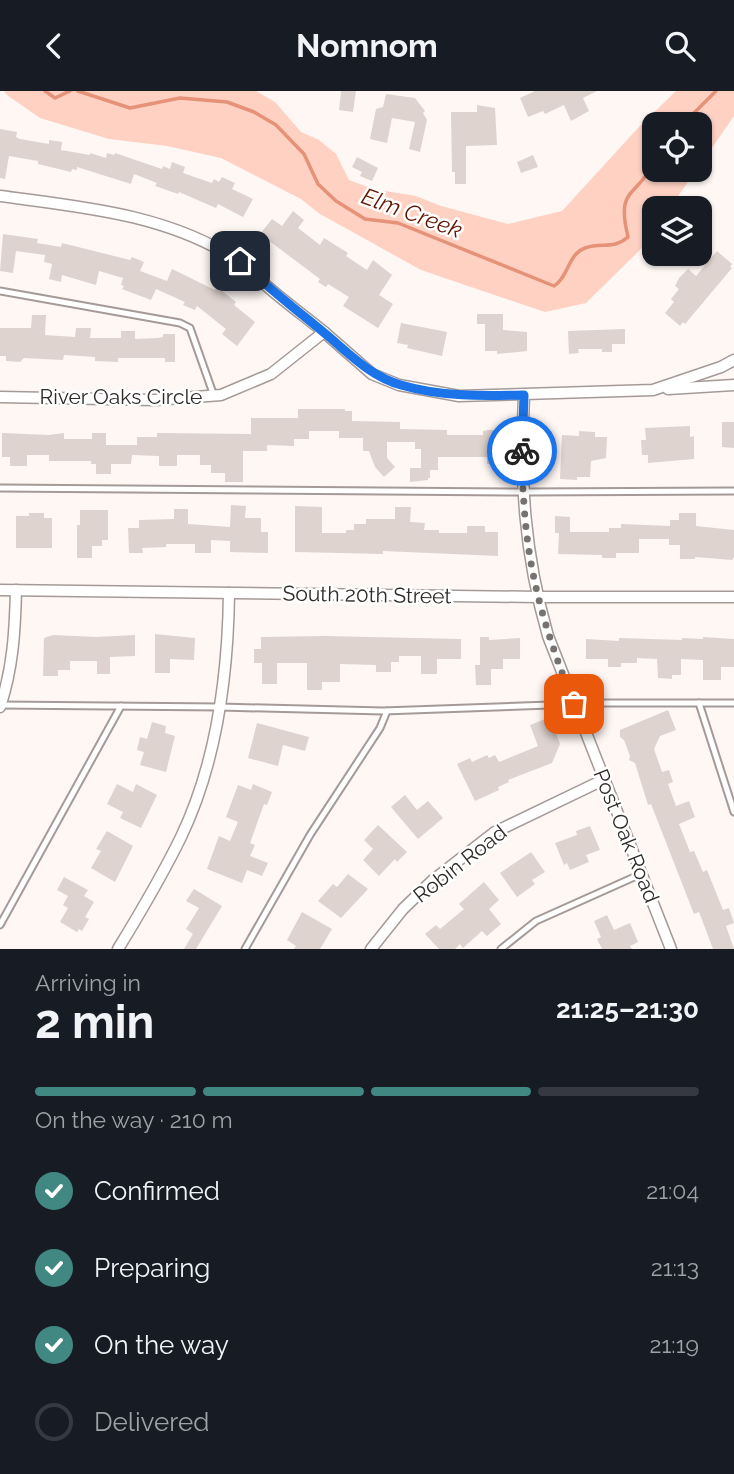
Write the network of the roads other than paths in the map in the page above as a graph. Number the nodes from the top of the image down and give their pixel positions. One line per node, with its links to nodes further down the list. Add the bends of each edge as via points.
1 (0, 196): 3 (street, via 133,217 187,233 240,261)
2 (0, 291): 8 (lane, via 180,323 190,328)
3 (324, 332): 7 (street, via 372,374 399,385 459,396); 8 (street, River Oaks Circle, via 271,373)
4 (734, 360): 6 (street)
5 (734, 385): 6 (street)
6 (653, 390): 7 (street)
7 (524, 395): 12 (street, Post Oak Road)
8 (214, 396): 9 (street, River Oaks Circle, via 155,400)
9 (0, 397)
10 (0, 488): 12 (lane)
11 (734, 491): 12 (lane)
12 (523, 492): 16 (street, Post Oak Road)
13 (0, 590): 14 (street, South 20th Street)
14 (16, 590): 15 (street, South 20th Street); 21 (street, via 15,645)
15 (229, 593): 16 (street, South 20th Street); 23 (street)
16 (537, 597): 17 (street, South 20th Street); 20 (street, Post Oak Road)
17 (734, 597)
18 (699, 703): 19 (lane); 20 (lane); 26 (lane)
19 (734, 703)
20 (574, 704): 24 (lane); 25 (street, Post Oak Road)
21 (0, 706): 22 (lane)
22 (121, 706): 23 (lane); 28 (lane)
23 (220, 707): 24 (lane); 29 (street, via 203,776 181,836)
24 (387, 711): 30 (lane)
25 (603, 780): 27 (street, Post Oak Road); 31 (street, Robin Road, via 495,832 432,881)
26 (734, 812)
27 (641, 874): 32 (lane, via 536,921); 33 (street, Post Oak Road)
28 (0, 925)
29 (118, 949)
30 (245, 949)
31 (371, 949)
32 (501, 949)
33 (671, 949)

